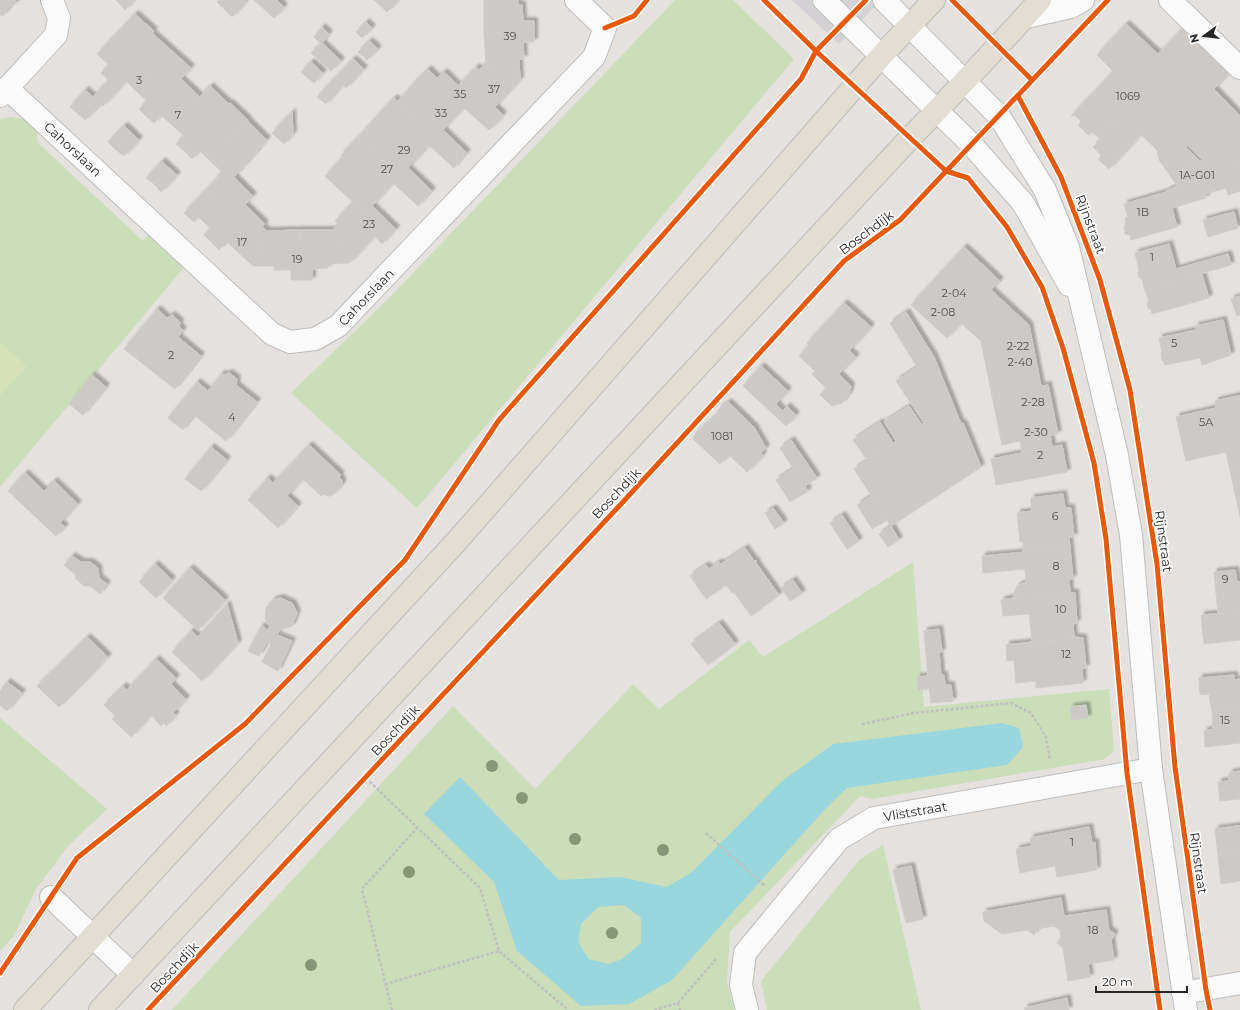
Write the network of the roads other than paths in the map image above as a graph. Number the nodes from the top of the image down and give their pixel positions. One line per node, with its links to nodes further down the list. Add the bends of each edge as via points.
1 (52, 0): 14 (street, via 59,18 56,35)
2 (576, 0): 14 (street, Cahorslaan, via 605,28 594,56 338,326 316,339 290,342 272,334)
3 (824, 0): 11 (street)
4 (884, 0): 10 (street)
5 (934, 0): 10 (main road)
6 (1040, 0): 9 (main road, Boschdijk)
7 (1083, 0): 9 (street, via 1071,7)
8 (1170, 0): 12 (street)
9 (1026, 17): 13 (main road, Boschdijk)
10 (910, 25): 11 (main road); 13 (street)
11 (882, 55): 15 (street); 19 (main road, via 456,542)
12 (1240, 68)
13 (965, 80): 15 (main road, Boschdijk); 16 (street, via 999,116 1045,190 1068,247)
14 (4, 92)
15 (937, 110): 16 (street, via 971,144 1023,204); 20 (main road, Boschdijk)
16 (1084, 310): 17 (street, via 1118,455 1131,535)
17 (1151, 769): 22 (street); 25 (street, Vliststraat, via 874,818 839,839 745,953 741,985)
18 (51, 898): 19 (street, Boschdijk)
19 (93, 937): 20 (street, Boschdijk); 23 (main road)
20 (133, 974): 24 (main road, Boschdijk)
21 (1240, 984): 22 (street)
22 (1185, 1002)
23 (25, 1010)
24 (100, 1010)
25 (747, 1010)

